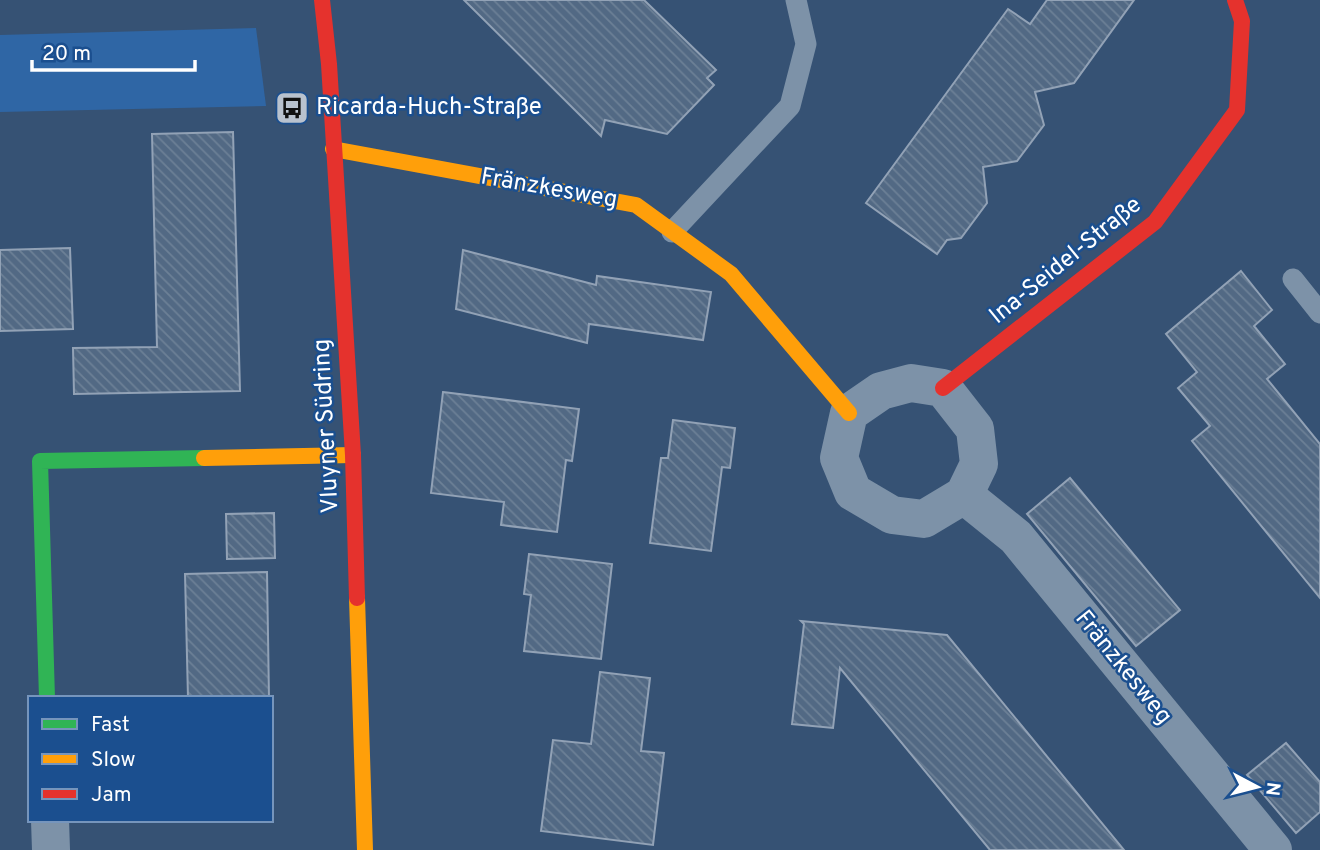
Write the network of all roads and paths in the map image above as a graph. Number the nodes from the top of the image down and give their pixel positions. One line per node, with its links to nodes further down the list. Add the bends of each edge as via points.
1 (322, 0): 4 (street, Vluyner Südring)
2 (796, 0): 5 (lane, via 806,44 790,106)
3 (1235, 0): 8 (street, Ina-Seidel-Straße, via 1242,21 1237,110 1155,222)
4 (333, 149): 5 (street, Fränzkesweg, via 636,205); 10 (street, Vluyner Südring)
5 (673, 232): 9 (street, Fränzkesweg, via 731,274)
6 (1293, 279): 7 (lane)
7 (1320, 313)
8 (943, 388): 9 (street, via 911,383 881,391); 11 (street, via 975,429 979,464)
9 (849, 413): 11 (street, via 839,458 853,492 892,515 924,519)
10 (352, 456): 12 (street, via 40,461); 15 (street, Vluyner Südring)
11 (964, 495): 16 (street, Fränzkesweg, via 1016,537)
12 (47, 696)
13 (50, 822): 14 (street)
14 (51, 850)
15 (365, 850)
16 (1273, 850)

